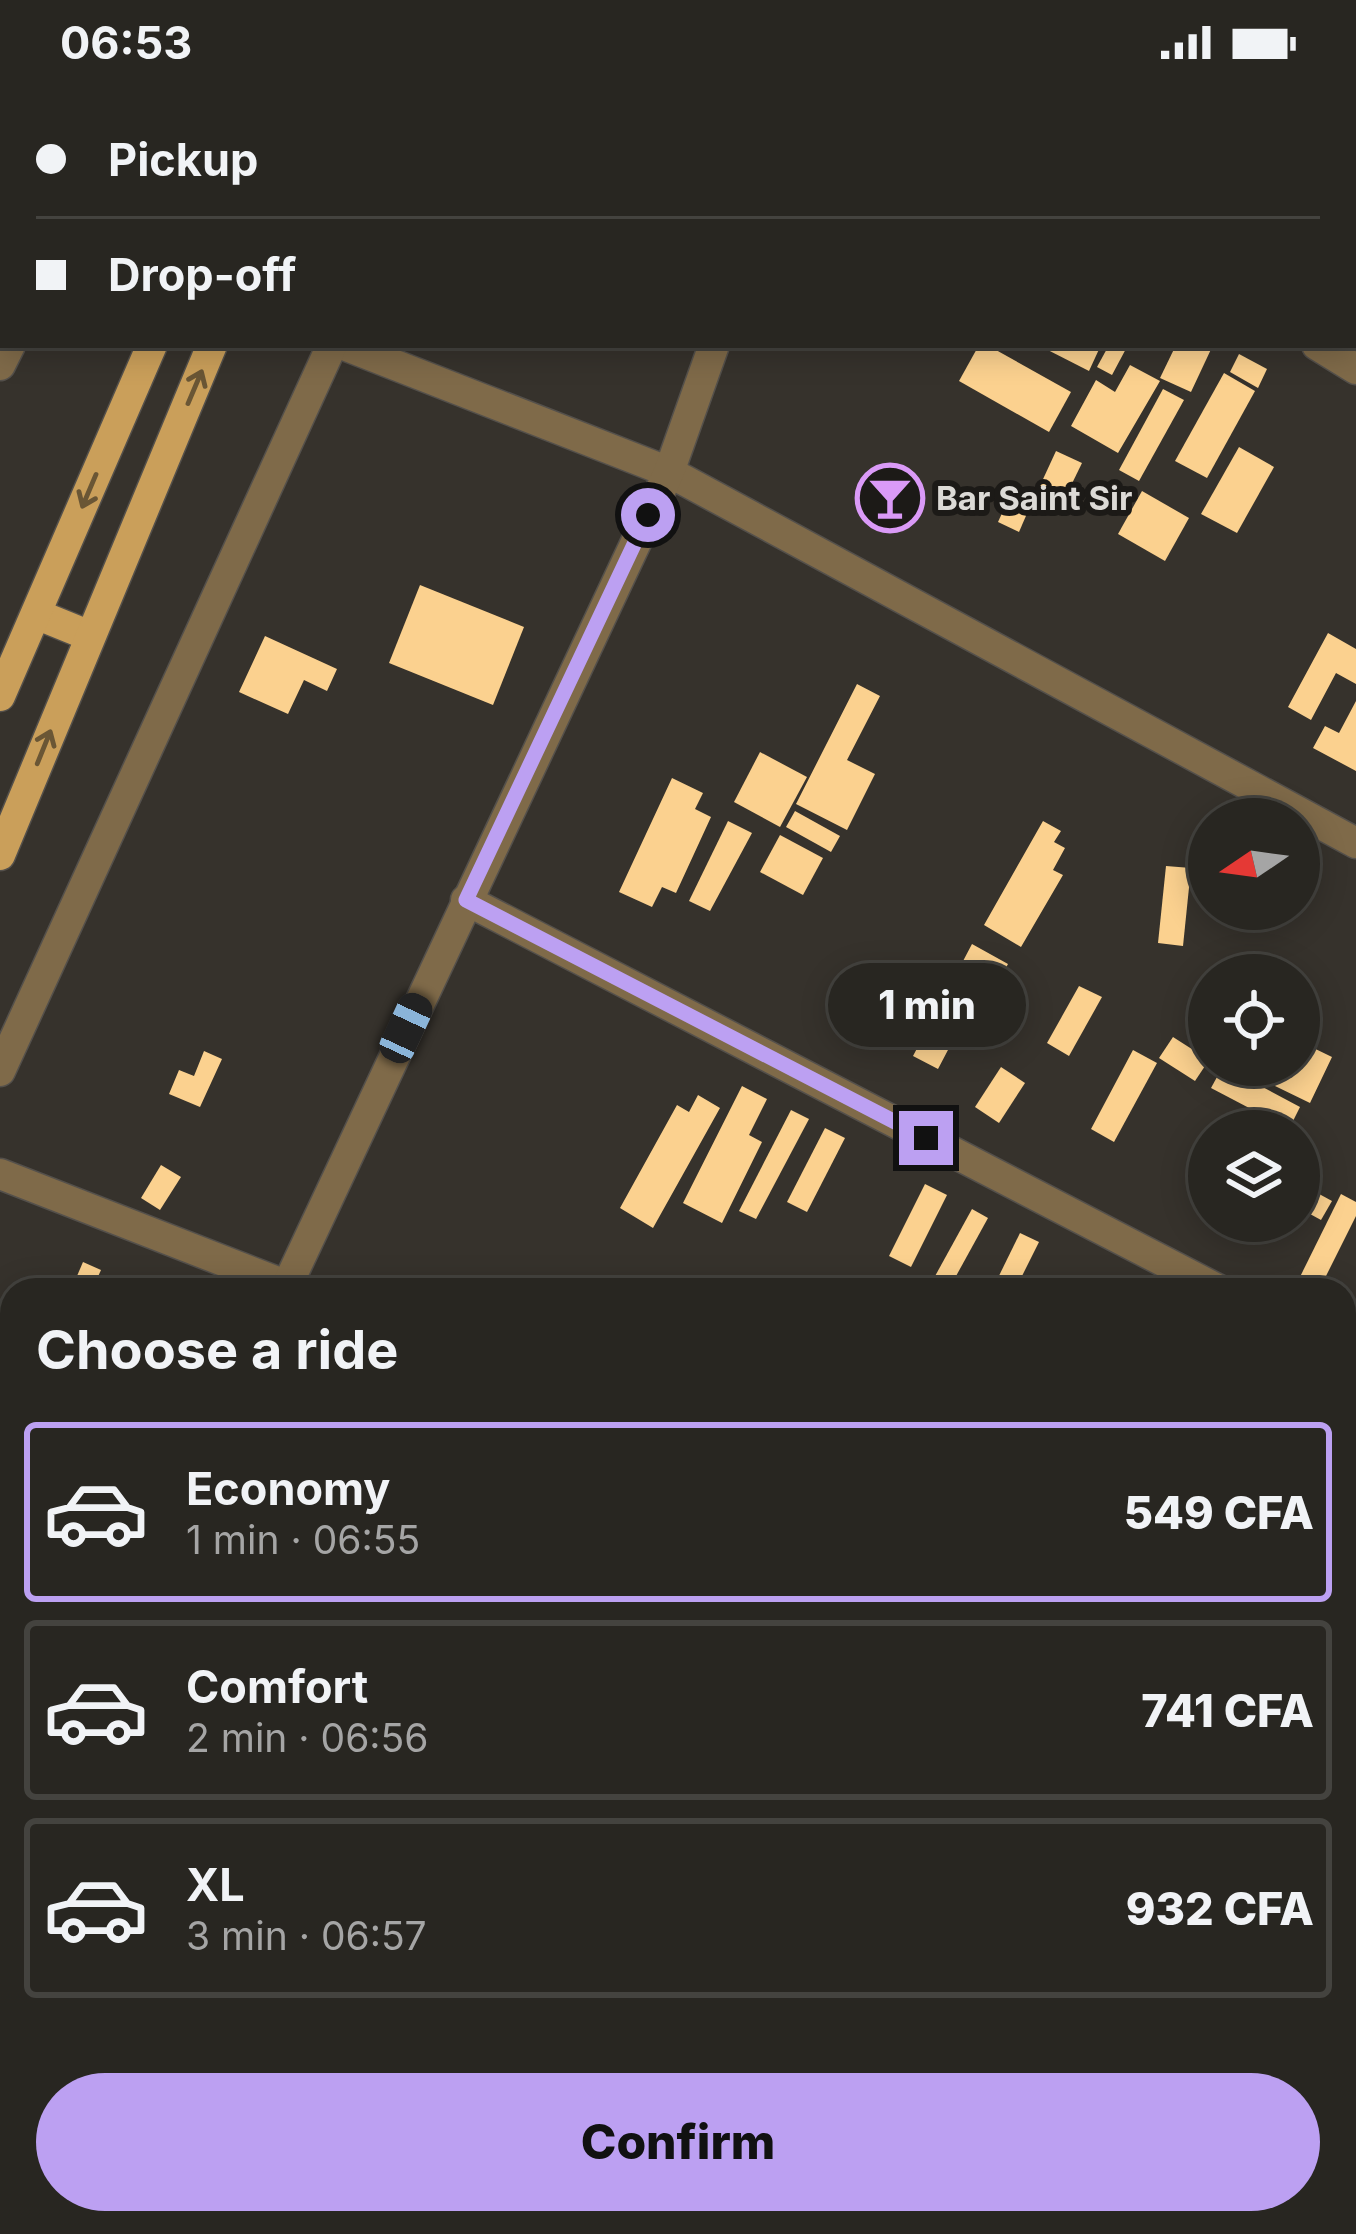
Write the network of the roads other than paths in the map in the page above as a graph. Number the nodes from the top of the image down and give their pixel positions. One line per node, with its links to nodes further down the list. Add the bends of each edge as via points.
1 (151, 348): 9 (main road, one-way to 9)
2 (211, 348): 10 (main road, one-way to 2)
3 (331, 348): 15 (street)
4 (352, 348): 8 (street)
5 (713, 348): 8 (street)
6 (1322, 348): 7 (street)
7 (1356, 369)
8 (669, 472): 12 (street); 14 (street)
9 (36, 614): 10 (main road); 11 (main road)
10 (90, 636): 13 (main road, one-way to 10)
11 (0, 696)
12 (1356, 843)
13 (0, 855)
14 (466, 900): 18 (street); 19 (street)
15 (0, 1071)
16 (0, 1174): 17 (street)
17 (265, 1278)
18 (295, 1278)
19 (1196, 1278)

